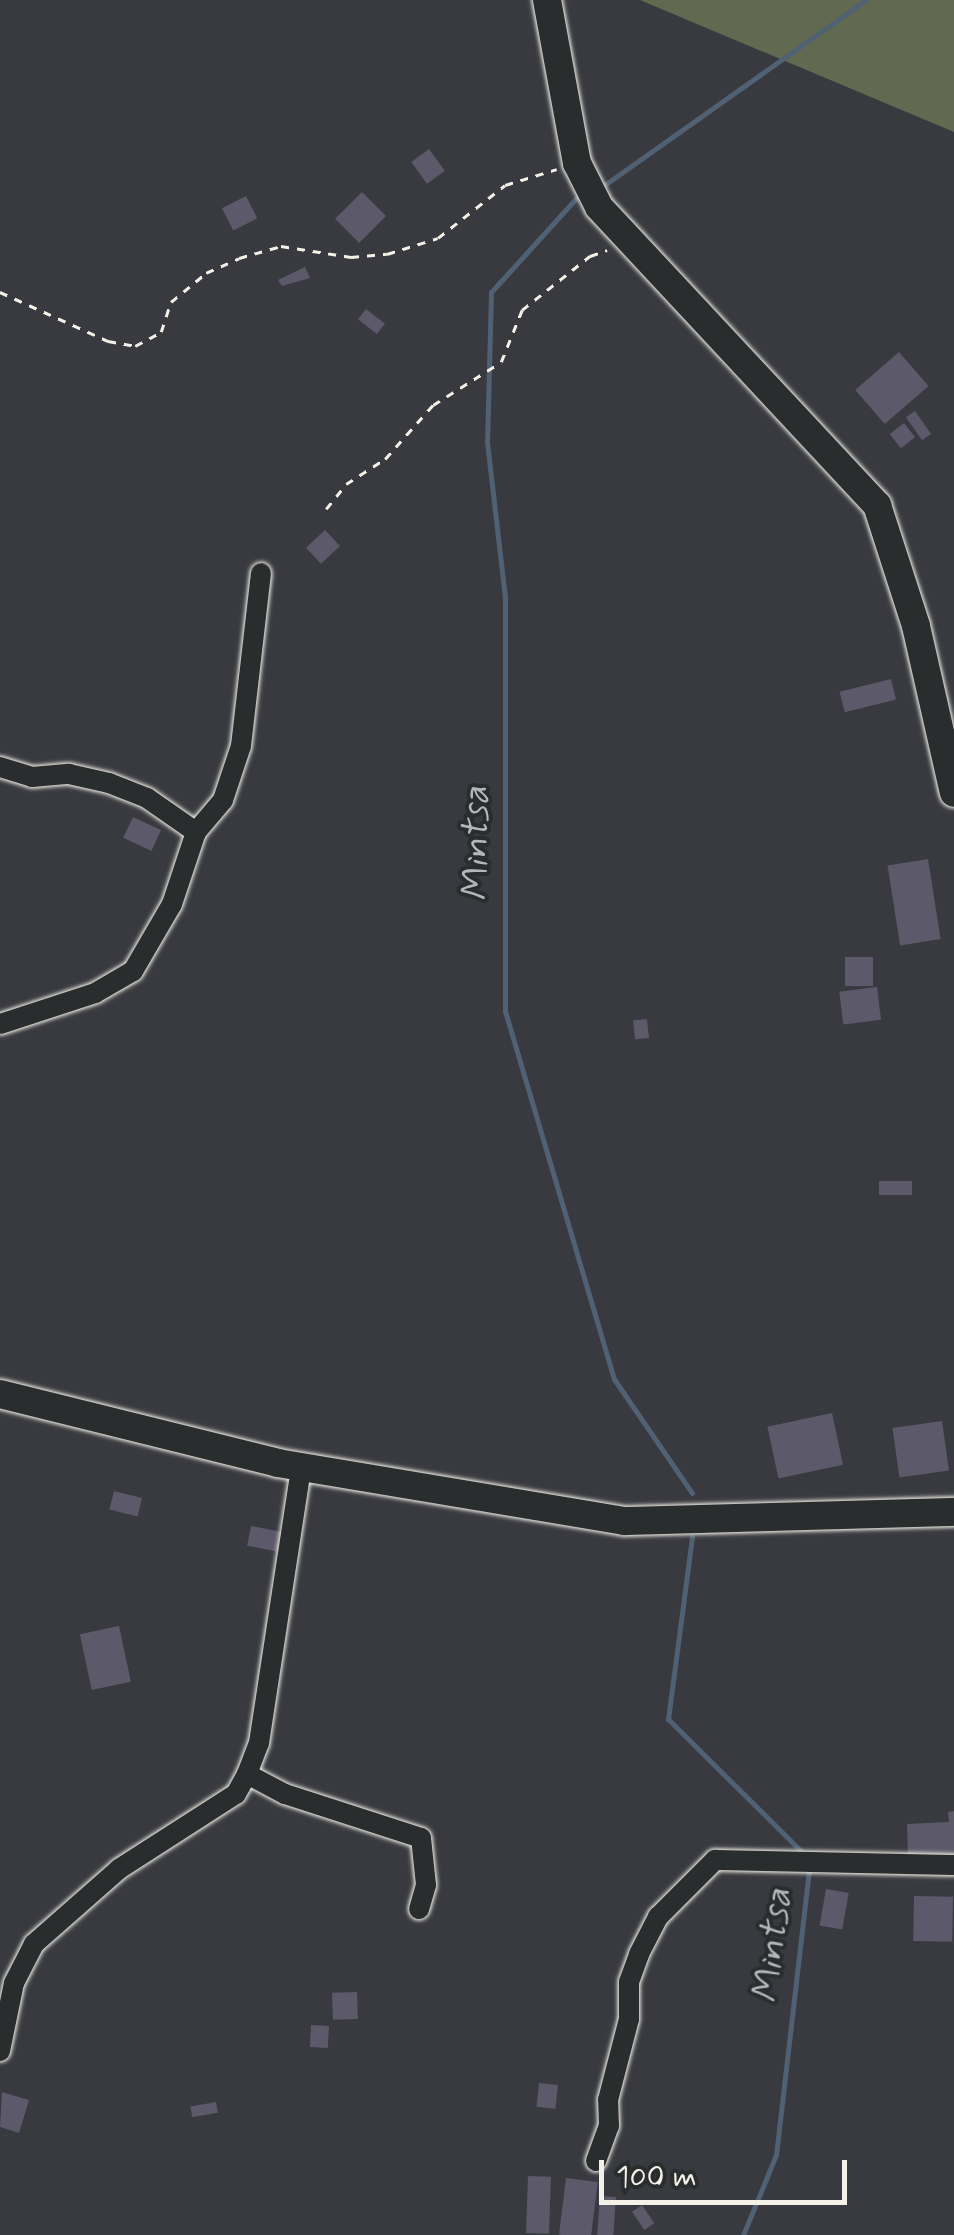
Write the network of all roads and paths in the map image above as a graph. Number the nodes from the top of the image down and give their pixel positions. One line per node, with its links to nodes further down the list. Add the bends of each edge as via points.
1 (547, 0): 2 (street)
2 (577, 163): 3 (street); 4 (path, via 504,185 438,238 387,254 351,257 281,246 239,258 172,302 161,332 135,346 108,341)
3 (628, 244): 5 (path, via 590,256 522,310 501,362 433,405); 7 (street, via 724,337 876,505)
4 (0, 292)
5 (326, 509)
6 (261, 573): 10 (street, via 241,746 223,800)
7 (950, 755): 9 (street)
8 (0, 767): 10 (street, via 109,783 146,798)
9 (954, 793)
10 (196, 832): 11 (street, via 172,904 132,970 95,993)
11 (0, 1024)
12 (0, 1394): 13 (street)
13 (301, 1468): 14 (street, via 624,1520); 15 (street, via 259,1743)
14 (954, 1512)
15 (248, 1774): 17 (street, via 285,1794 421,1838 426,1885); 18 (street, via 236,1794 118,1869 34,1944 14,1983)
16 (954, 1865): 19 (street, via 716,1860 658,1918 639,1954 608,2100 609,2126)
17 (418, 1909)
18 (0, 2051)
19 (596, 2161)

